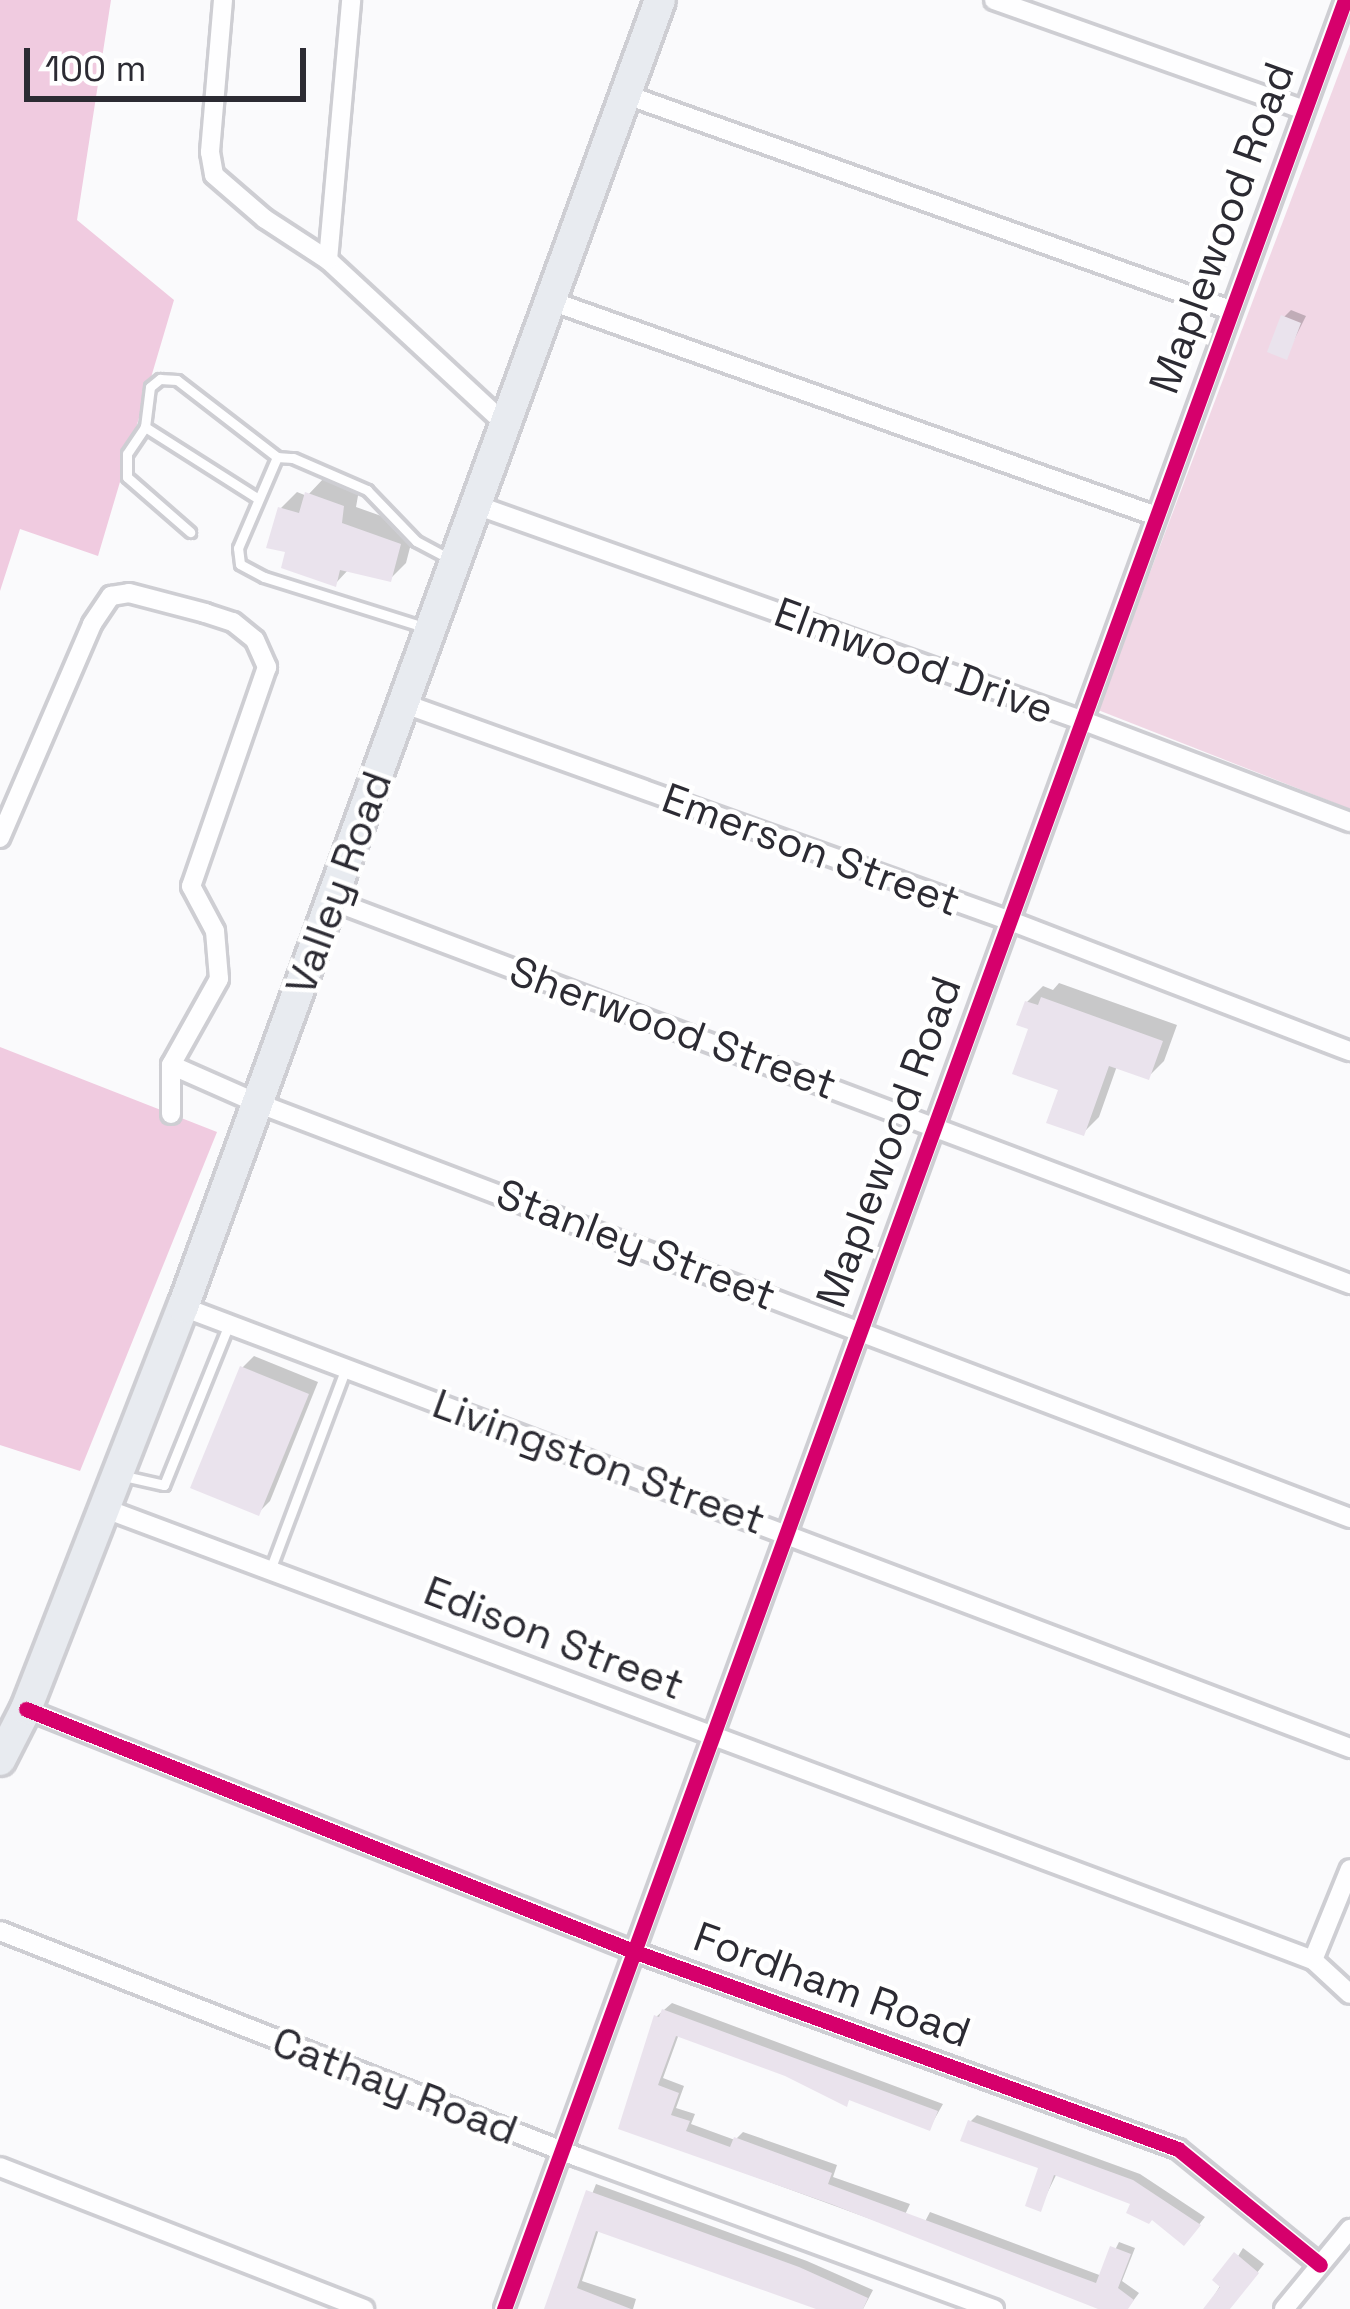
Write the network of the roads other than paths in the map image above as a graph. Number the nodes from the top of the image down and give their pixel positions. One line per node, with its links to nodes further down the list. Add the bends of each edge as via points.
1 (223, 0): 8 (street, via 214,175)
2 (351, 0): 8 (street)
3 (660, 0): 6 (main road, Valley Road)
4 (994, 0): 7 (street)
5 (1345, 0): 7 (street, Maplewood Road)
6 (627, 95): 9 (main road, Valley Road); 10 (street)
7 (1302, 109): 10 (street, Maplewood Road)
8 (328, 260): 11 (street)
9 (554, 302): 11 (main road, Valley Road); 16 (street)
10 (1230, 310): 16 (street, Maplewood Road)
11 (504, 423): 15 (main road, Valley Road)
12 (145, 427): 13 (lane, via 150,387 167,378); 14 (lane); 17 (lane, via 127,454 127,477)
13 (277, 458): 14 (lane); 18 (lane, via 367,490 416,541)
14 (257, 498): 19 (lane, via 240,564)
15 (476, 505): 18 (main road, Valley Road); 21 (street, Elmwood Drive)
16 (1156, 516): 21 (street, Maplewood Road)
17 (190, 532)
18 (457, 560): 19 (main road, Valley Road)
19 (432, 629): 20 (main road, Valley Road)
20 (405, 704): 24 (main road, Valley Road); 25 (street, Emerson Street)
21 (1084, 721): 22 (street, Elmwood Drive); 25 (street, Maplewood Road)
22 (1350, 822)
23 (0, 838): 27 (street, via 111,596 129,593 206,613 255,640 267,667 191,886 215,931 219,979)
24 (333, 901): 28 (main road, Valley Road); 30 (street, Sherwood Street)
25 (1008, 920): 26 (street, Emerson Street); 30 (street, Maplewood Road)
26 (1350, 1051)
27 (171, 1065): 28 (street, Stanley Street); 29 (street)
28 (257, 1103): 32 (main road, Valley Road); 34 (street, Stanley Street)
29 (170, 1114)
30 (933, 1124): 31 (street, Sherwood Street); 34 (street, Maplewood Road)
31 (1350, 1284)
32 (183, 1307): 33 (street, Livingston Street); 36 (main road, Valley Road)
33 (229, 1324): 35 (street, Livingston Street); 36 (lane, via 164,1485)
34 (860, 1329): 38 (street, Stanley Street); 39 (street, Maplewood Road)
35 (346, 1368): 39 (street, Livingston Street); 40 (lane)
36 (119, 1474): 37 (main road, Valley Road)
37 (106, 1509): 40 (street, Edison Street); 41 (main road, Valley Road)
38 (1350, 1517)
39 (787, 1532): 42 (street, Maplewood Road); 43 (street, Livingston Street)
40 (270, 1570): 42 (street, Edison Street)
41 (26, 1709): 44 (main road, Valley Road); 47 (street, Fordham Road)
42 (712, 1736): 47 (street, Maplewood Road); 48 (street, Edison Street)
43 (1350, 1748)
44 (0, 1760)
45 (1350, 1869): 48 (street)
46 (0, 1931): 50 (street, Cathay Road)
47 (633, 1951): 50 (street, Maplewood Road); 53 (street, Fordham Road, via 1178,2149)
48 (1313, 1960): 49 (street, Edison Street)
49 (1350, 1994)
50 (563, 2152): 55 (street, Maplewood Road); 56 (street, Cathay Road)
51 (0, 2167): 54 (street)
52 (1350, 2228): 53 (street)
53 (1320, 2265): 57 (street)
54 (364, 2309)
55 (505, 2309)
56 (994, 2309)
57 (1284, 2309)

